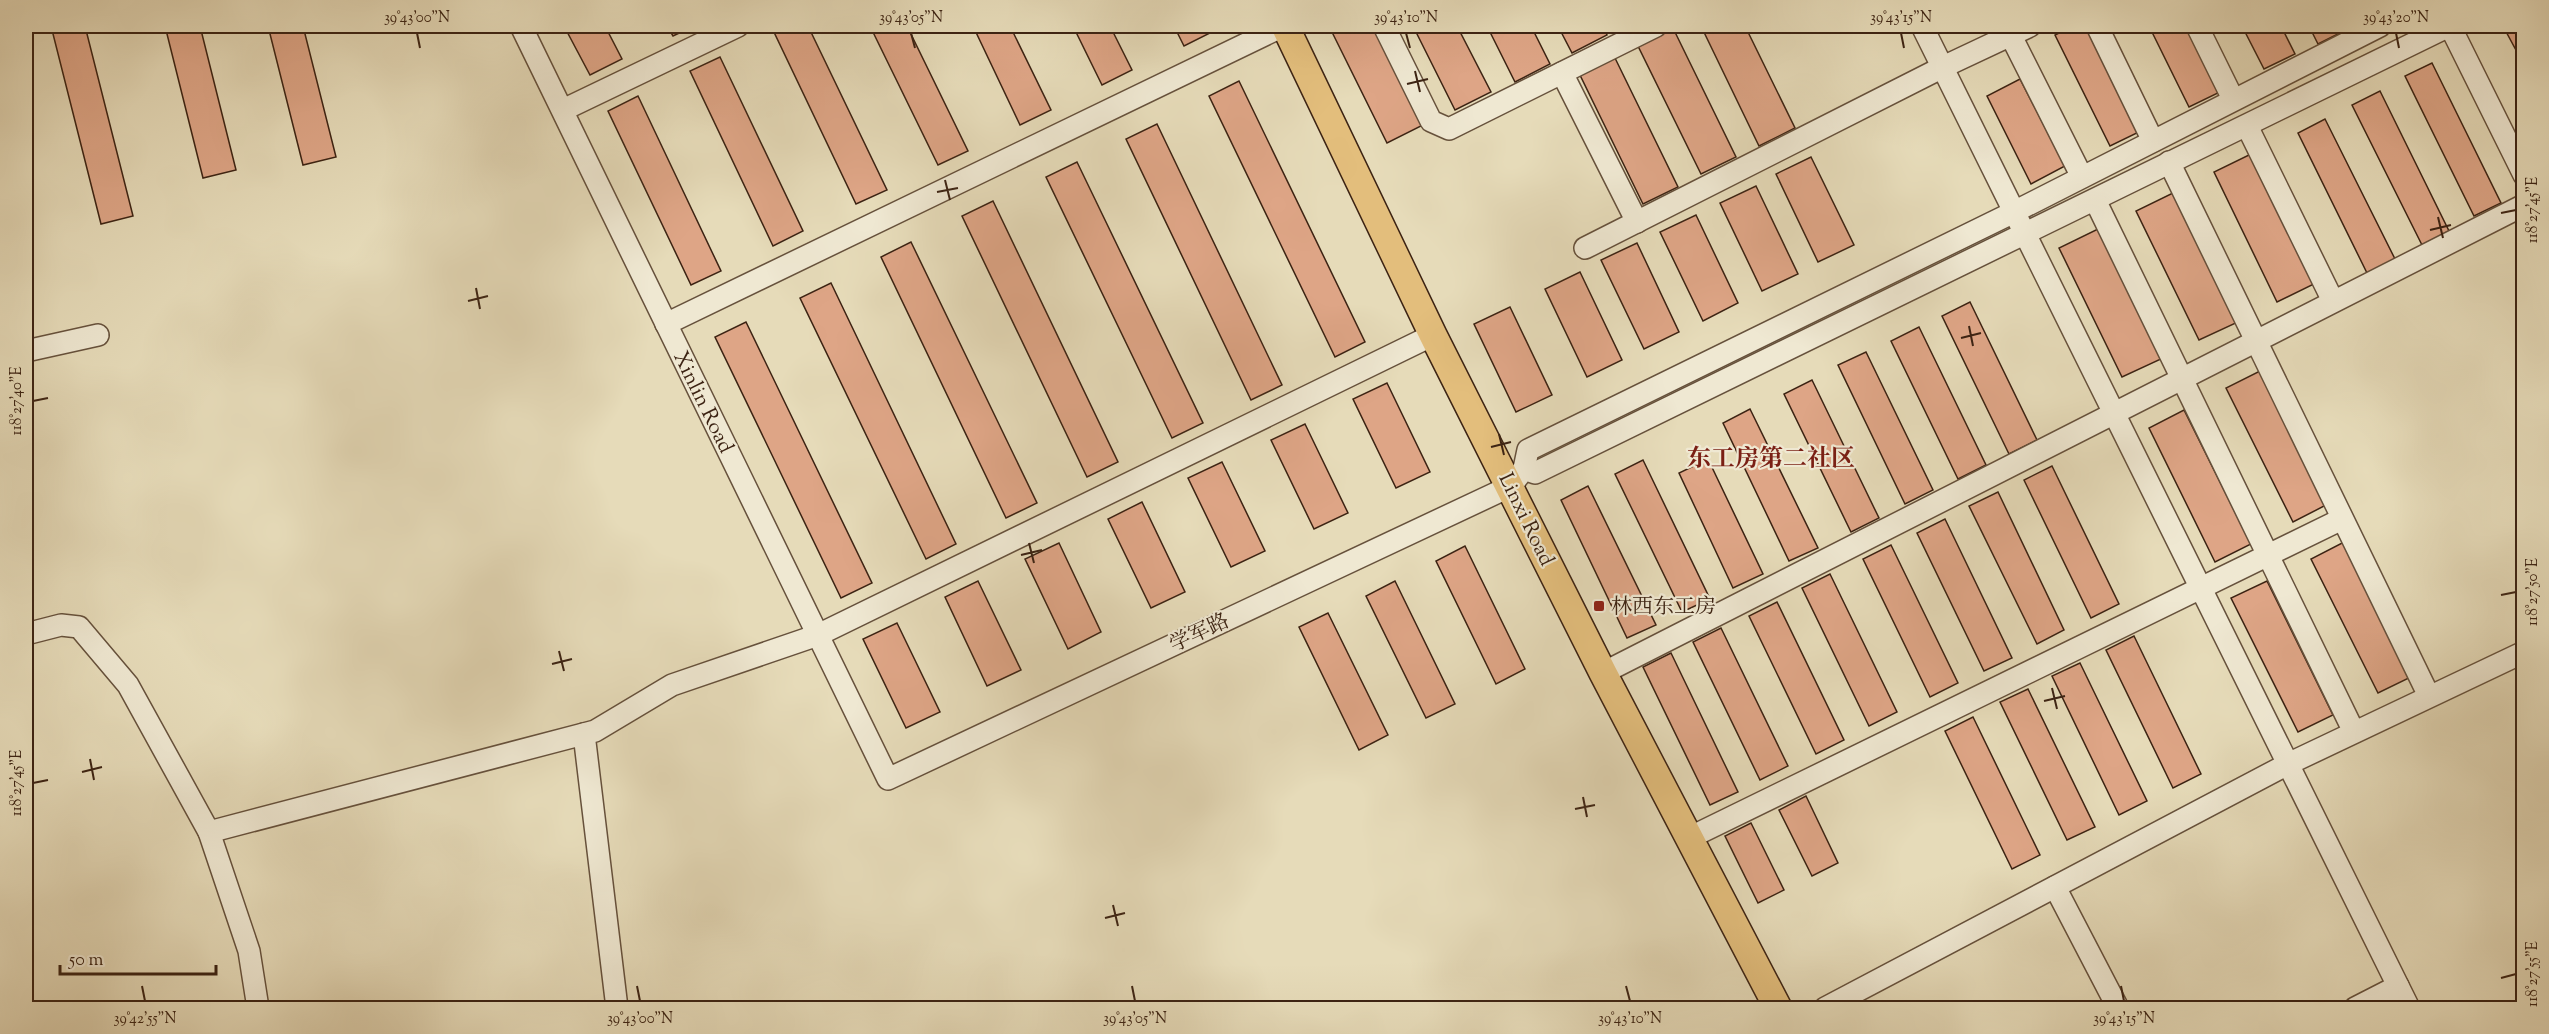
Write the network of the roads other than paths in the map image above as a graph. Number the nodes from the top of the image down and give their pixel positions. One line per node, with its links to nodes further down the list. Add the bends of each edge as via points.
1 (521, 26): 16 (street, Xinlin Road)
2 (738, 26): 16 (street)
3 (1284, 26): 29 (street); 31 (main road, Linxi Road)
4 (1384, 26): 14 (street, via 1431,121 1449,129)
5 (1656, 26): 14 (street)
6 (1922, 26): 13 (street)
7 (2030, 26): 12 (street)
8 (2097, 26): 18 (street)
9 (2197, 26): 15 (street)
10 (2380, 26): 15 (street)
11 (2450, 26): 17 (street, 学军路); 20 (street)
12 (2009, 30): 13 (street); 21 (street)
13 (1943, 67): 24 (street); 25 (street)
14 (1562, 73): 25 (street)
15 (2233, 99): 18 (street)
16 (562, 110): 29 (street, Xinlin Road)
17 (2247, 126): 19 (street, 学军路); 28 (street)
18 (2153, 141): 21 (street)
19 (2169, 162): 22 (street, 学军路); 32 (street)
20 (2523, 175)
21 (2082, 177): 24 (street)
22 (2095, 200): 26 (street, 学军路); 34 (street)
23 (2523, 205): 28 (street)
24 (2014, 212): 26 (street); 36 (street, via 1528,450)
25 (1637, 222): 27 (street)
26 (2026, 236): 35 (street); 36 (street, 学军路, via 1535,473)
27 (1585, 248)
28 (2332, 301): 32 (street)
29 (666, 324): 41 (street, Xinlin Road)
30 (98, 335): 33 (street)
31 (1433, 335): 36 (main road, Linxi Road); 41 (street)
32 (2256, 341): 34 (street); 37 (street)
33 (26, 351)
34 (2182, 378): 35 (street); 38 (street)
35 (2114, 413): 39 (street); 43 (street)
36 (1517, 477): 43 (main road, Linxi Road); 48 (street, 学军路)
37 (2342, 519): 38 (street); 44 (street)
38 (2268, 555): 39 (street); 45 (street)
39 (2201, 588): 47 (street); 50 (street)
40 (26, 634): 49 (street, via 61,625 79,627 128,685)
41 (818, 635): 46 (street, via 672,685); 48 (street, Xinlin Road)
42 (2523, 652): 44 (street)
43 (1603, 673): 50 (main road, Linxi Road)
44 (2429, 696): 45 (street)
45 (2354, 732): 47 (street)
46 (584, 734): 49 (street); 54 (street)
47 (2288, 764): 51 (street); 52 (street)
48 (888, 779)
49 (209, 832): 53 (street, via 249,951)
50 (1689, 838): 55 (main road, Linxi Road)
51 (2055, 887): 56 (street); 57 (street)
52 (2398, 986): 58 (street); 59 (street)
53 (258, 1008)
54 (617, 1008)
55 (1778, 1008)
56 (1825, 1008)
57 (2118, 1008)
58 (2355, 1008)
59 (2409, 1008)

